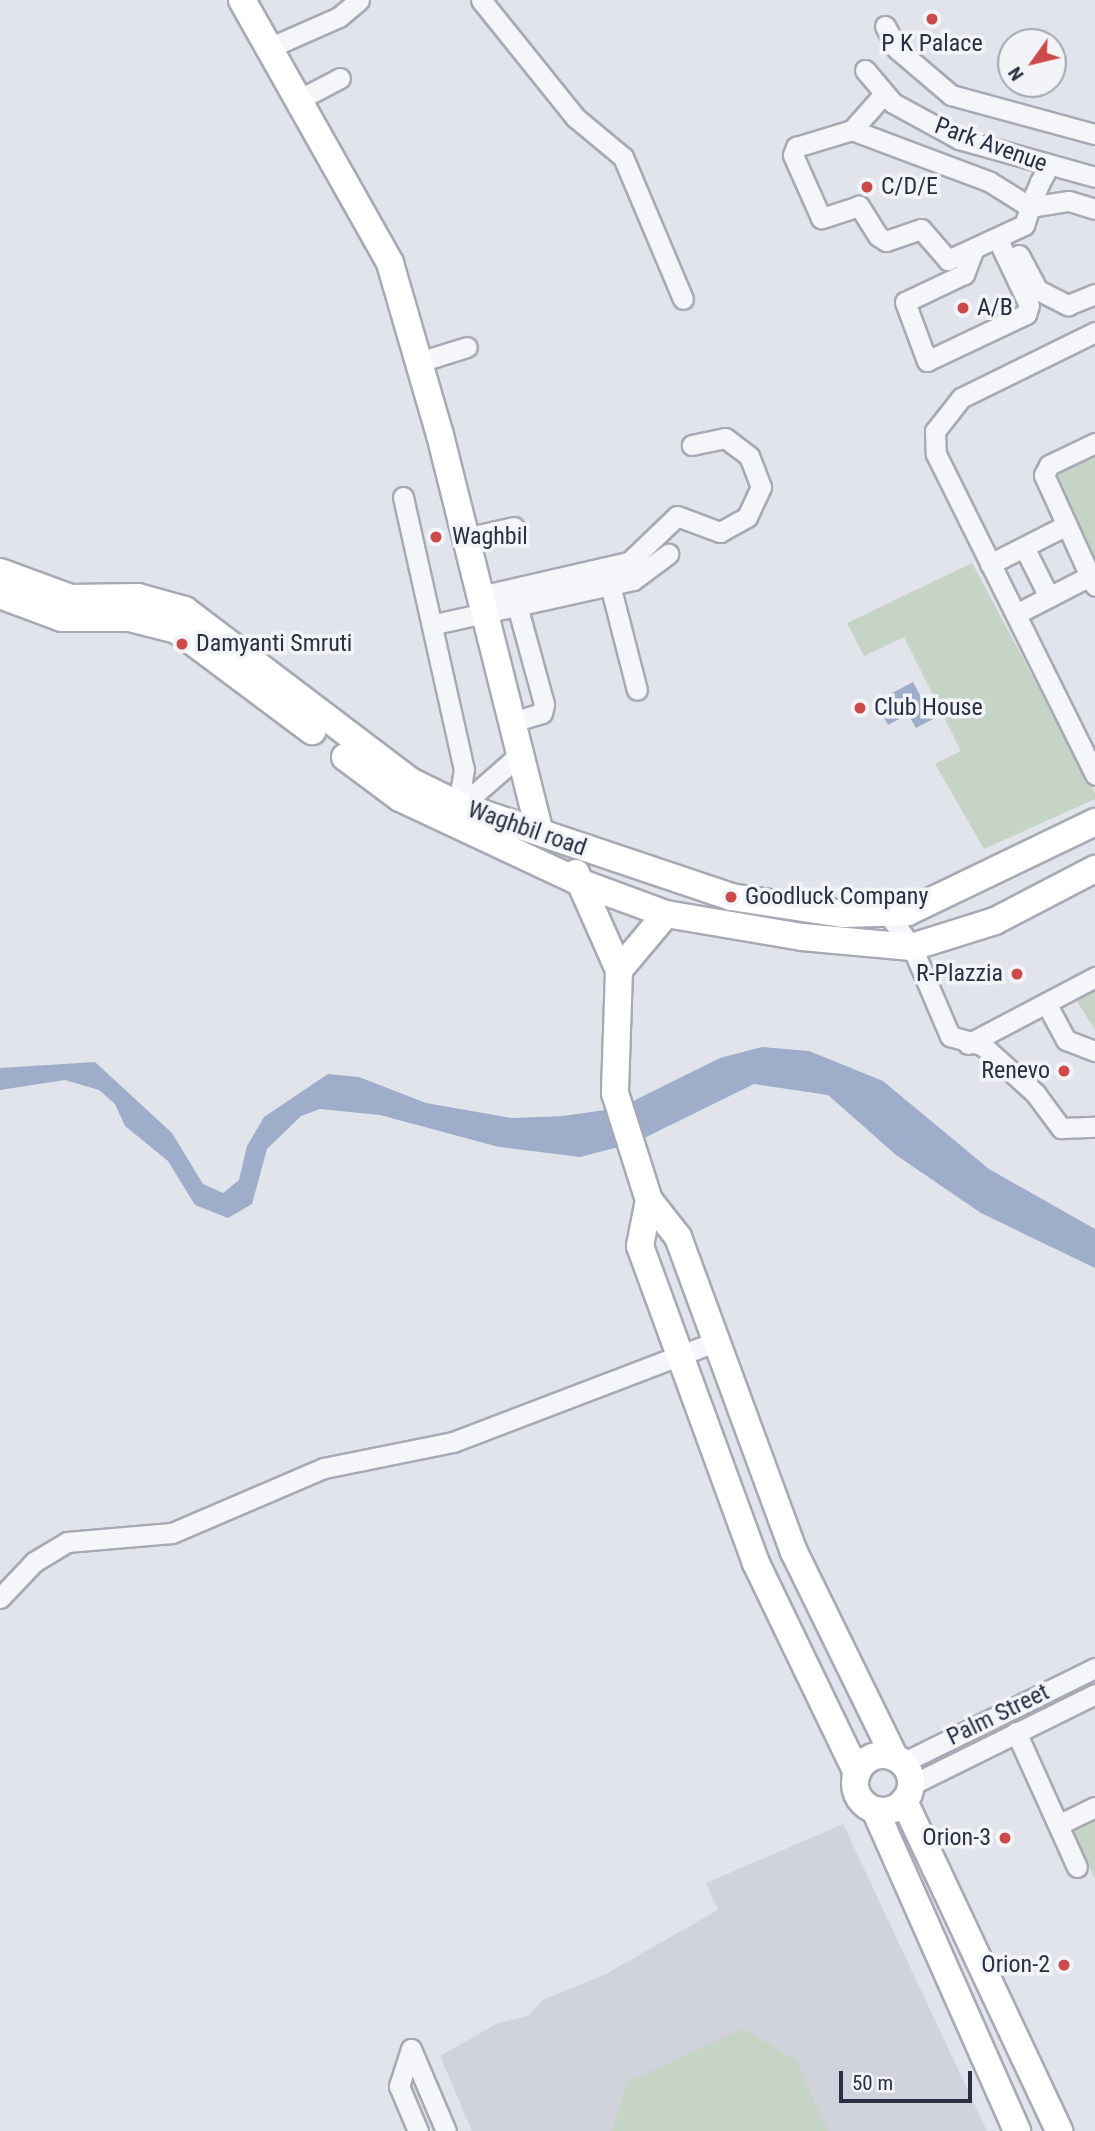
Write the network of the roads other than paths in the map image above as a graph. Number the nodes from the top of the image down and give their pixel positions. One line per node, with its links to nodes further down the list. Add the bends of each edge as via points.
1 (242, 0): 5 (main road)
2 (359, 0): 5 (street, via 339,17)
3 (481, 0): 19 (street, via 576,118 623,157)
4 (885, 26): 11 (street, Park Avenue, via 897,48 951,95)
5 (271, 47): 9 (main road)
6 (865, 70): 8 (street, Park Avenue)
7 (340, 78): 9 (street)
8 (884, 94): 10 (street); 12 (street, Park Avenue, via 959,139)
9 (300, 99): 22 (main road, via 390,264)
10 (852, 130): 14 (street, via 990,182); 17 (street, via 796,147 814,212 821,218 859,206 886,241 921,229 948,260)
11 (1095, 134)
12 (1048, 167): 13 (street, Park Avenue); 14 (street)
13 (1095, 177)
14 (1030, 206): 15 (street, via 1069,201); 16 (street, via 1024,225)
15 (1095, 209)
16 (1003, 235): 17 (street); 17 (street, via 1030,305 1026,314 927,361 905,302 964,274); 18 (street, via 1038,290 1068,305)
17 (972, 251)
18 (1095, 294)
19 (683, 299)
20 (1095, 332): 31 (street, via 961,398 935,431 936,454)
21 (467, 346): 22 (street)
22 (419, 362): 28 (main road)
23 (1095, 443): 26 (street, via 1049,465 1044,475)
24 (692, 445): 38 (street, via 725,438 749,456 761,486 747,517 720,532 677,516 629,562)
25 (403, 497): 41 (street)
26 (1067, 525): 29 (street); 33 (street)
27 (514, 527): 28 (street)
28 (465, 538): 38 (main road)
29 (1024, 547): 31 (street); 36 (street)
30 (668, 554): 34 (street, via 633,580)
31 (990, 564): 40 (street)
32 (0, 572): 37 (main road, Waghbil road)
33 (1092, 581): 36 (street)
34 (610, 585): 39 (street); 42 (street)
35 (0, 595): 37 (main road, Waghbil road)
36 (1049, 597): 40 (street)
37 (53, 604): 46 (main road, Waghbil road, via 134,607 191,627 378,770)
38 (482, 604): 39 (street); 41 (street); 43 (main road)
39 (517, 605): 43 (street, via 544,704 542,713)
40 (1016, 614): 45 (street)
41 (435, 624): 46 (street, via 464,769)
42 (637, 690)
43 (509, 723): 44 (main road)
44 (517, 757): 46 (street); 48 (main road)
45 (1095, 775)
46 (457, 815): 48 (main road, Waghbil road); 50 (main road, Waghbil road)
47 (1095, 822): 52 (main road, Waghbil road, via 939,902)
48 (552, 836): 50 (main road); 51 (main road, Waghbil road)
49 (1095, 869): 54 (main road, Waghbil road, via 995,921)
50 (579, 882): 53 (main road, Waghbil road); 55 (main road)
51 (691, 885): 52 (main road, Waghbil road, via 772,905); 53 (main road)
52 (887, 913): 54 (street)
53 (674, 916): 54 (main road, Waghbil road); 55 (main road)
54 (912, 947): 58 (street, via 950,1036)
55 (619, 970): 61 (main road, via 615,1093)
56 (1095, 977): 57 (street)
57 (1046, 1003): 58 (street); 59 (street, via 1066,1040)
58 (968, 1044): 60 (street, via 982,1045 1035,1093 1060,1128)
59 (1095, 1051)
60 (1095, 1127)
61 (649, 1199): 62 (main road, via 678,1237); 63 (main road, via 640,1246)
62 (717, 1341): 63 (street); 69 (main road, via 794,1552)
63 (681, 1355): 64 (street, via 453,1442 324,1468 172,1533 67,1542 34,1562); 68 (main road, via 756,1563)
64 (0, 1598)
65 (1095, 1668): 69 (street, Palm Street)
66 (1095, 1695): 67 (street)
67 (1016, 1732): 69 (street); 72 (street)
68 (857, 1773): 69 (main road, via 877,1756); 71 (main road, via 859,1797)
69 (903, 1777): 71 (main road); 77 (main road)
70 (1095, 1807): 72 (street)
71 (875, 1810): 76 (main road)
72 (1060, 1824): 73 (street)
73 (1077, 1867)
74 (418, 2131): 75 (street, via 399,2086 411,2049)
75 (446, 2131)
76 (1017, 2131)
77 (1059, 2131)

